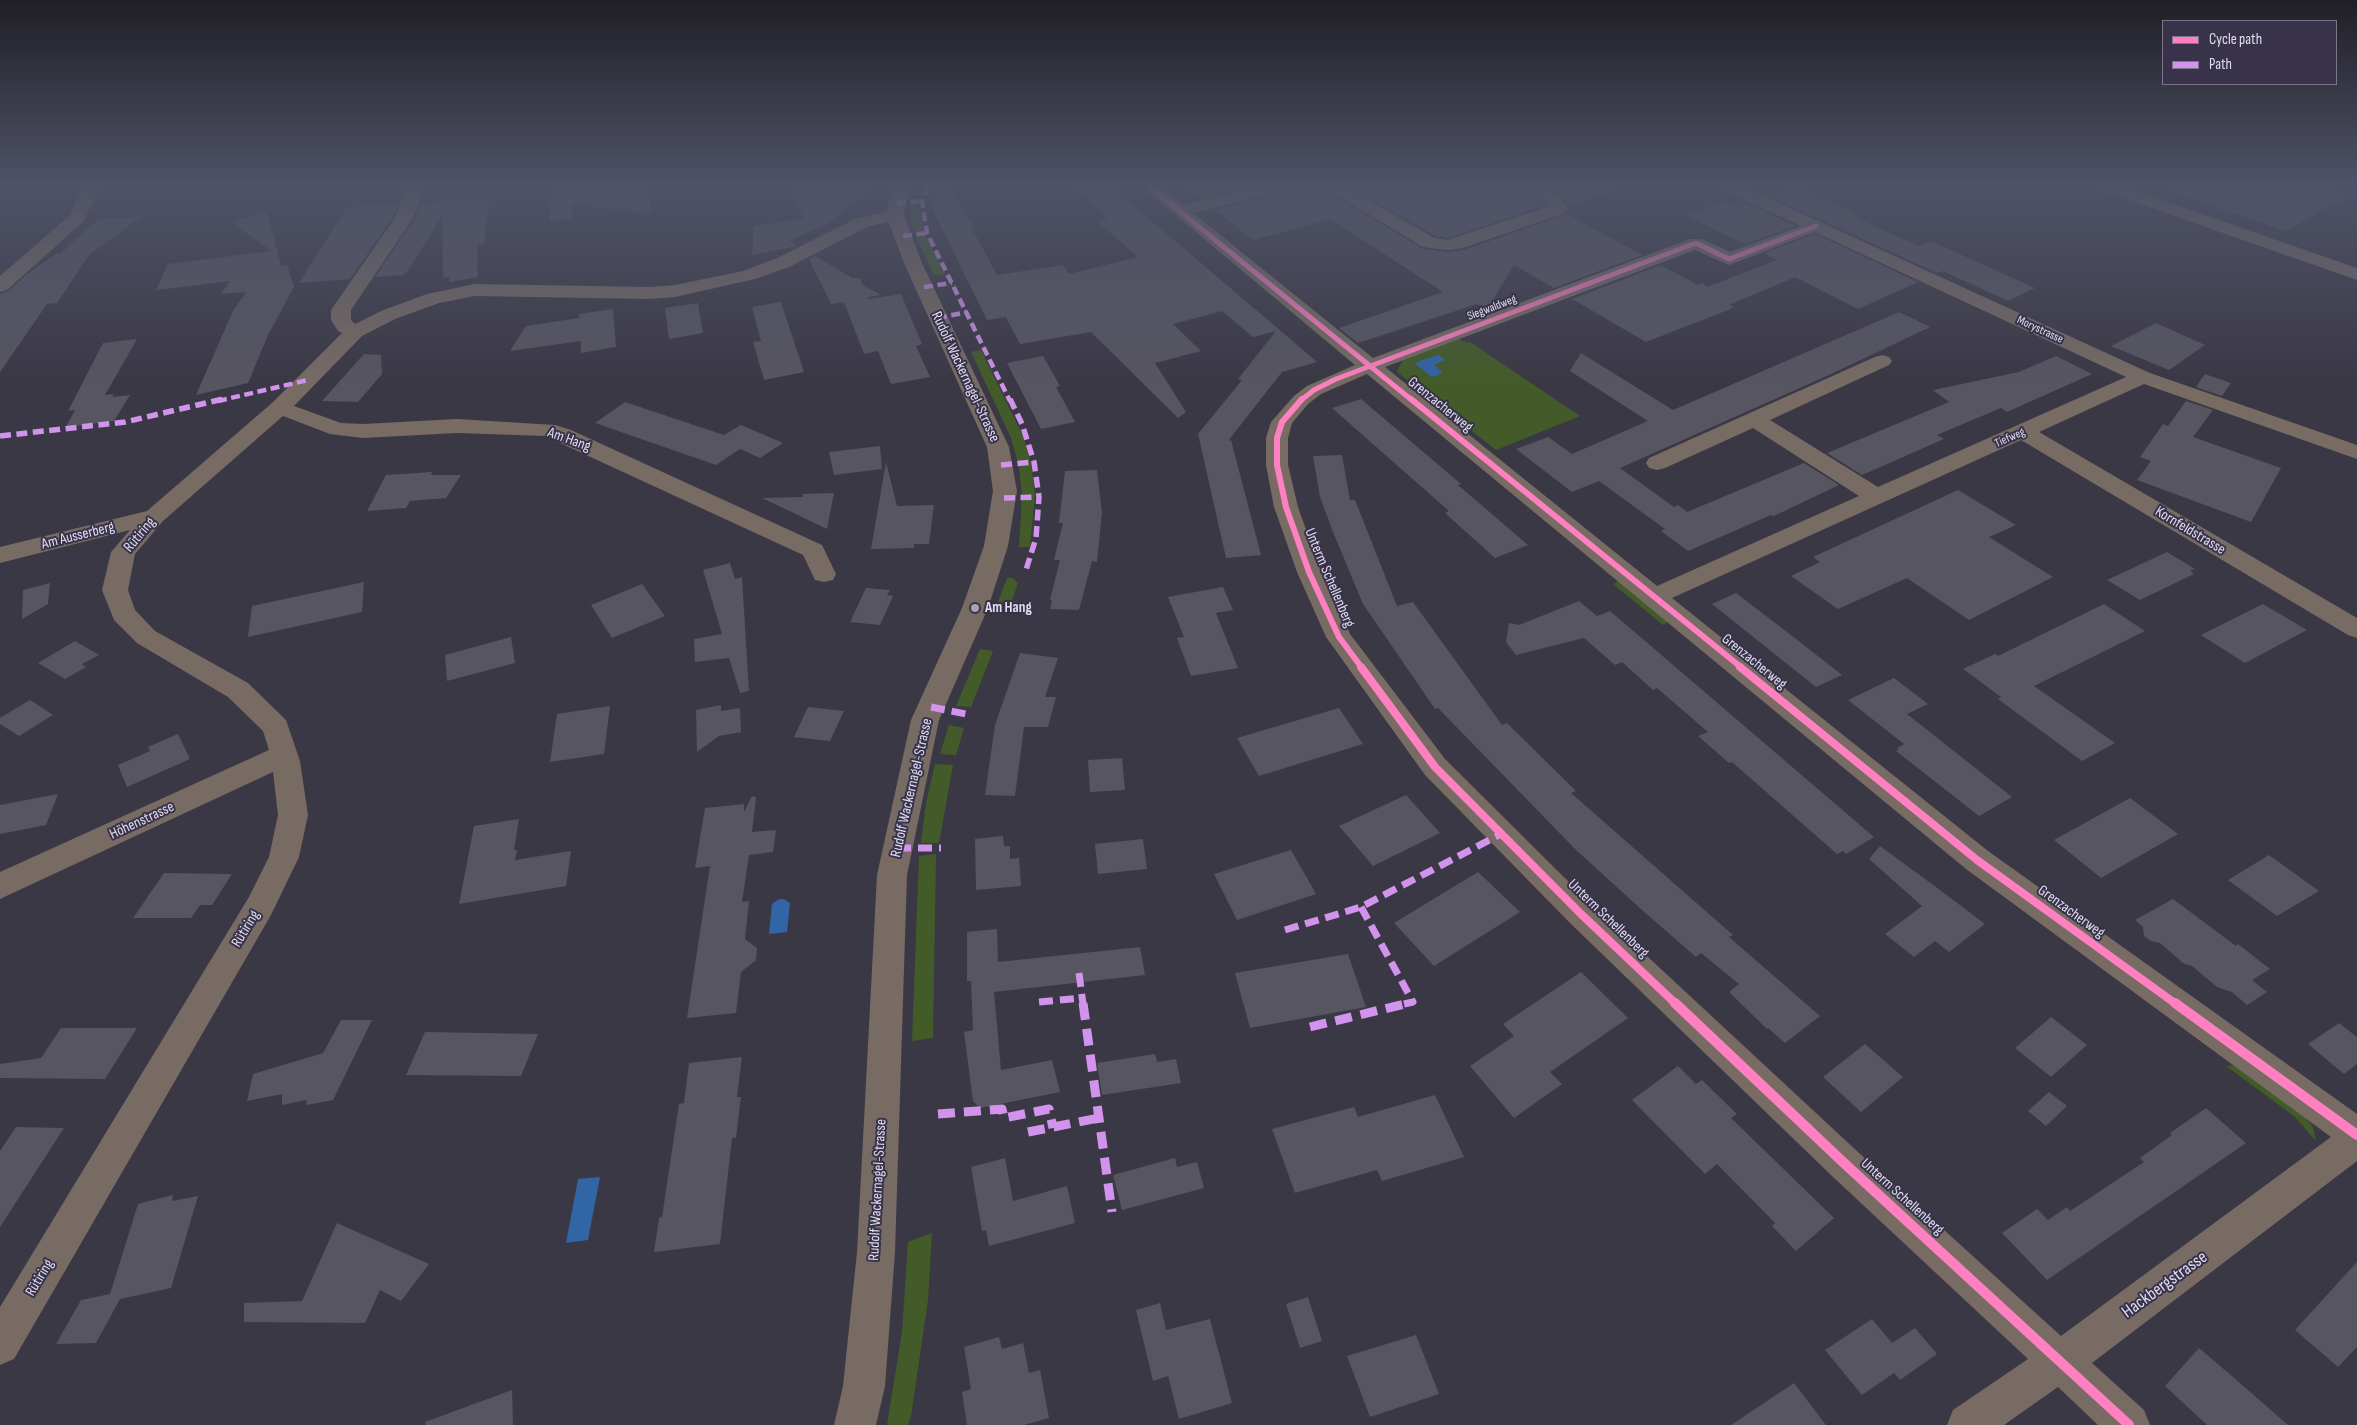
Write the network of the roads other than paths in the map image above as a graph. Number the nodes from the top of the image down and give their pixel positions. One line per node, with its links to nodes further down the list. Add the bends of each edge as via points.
1 (37, 254): 12 (street)
2 (380, 254): 13 (street, via 341,310 345,327)
3 (801, 254): 13 (street, Rütiring, via 748,274 675,290 474,290 434,298 397,311)
4 (909, 254): 34 (street, Rudolf Wackernagel-Strasse, via 998,447 1005,491 996,546 975,608 925,720 892,875 876,1252 864,1386)
5 (1231, 254): 15 (street, Grenzacherweg)
6 (1669, 254): 15 (street, Siegwaldweg)
7 (1716, 254): 8 (street, Siegwaldweg, via 1729,260)
8 (1746, 254)
9 (1876, 254): 16 (street, Morystrasse)
10 (2298, 254): 11 (street)
11 (2357, 274)
12 (0, 286)
13 (355, 332): 17 (street, Rütiring)
14 (1882, 361): 18 (street)
15 (1372, 367): 26 (street, Grenzacherweg); 33 (street, Unterm Schellenberg, via 1336,378 1301,400 1282,422 1277,438 1277,465 1286,507 1309,572 1339,637 1434,767 1580,914 1845,1164)
16 (2143, 377): 19 (street, Tiefweg); 20 (street, Morystrasse)
17 (280, 408): 23 (street, Rütiring); 25 (street, Am Hang, via 338,429 457,426 547,430 814,550)
18 (1754, 419): 21 (street); 22 (street)
19 (2024, 432): 22 (street, Tiefweg); 27 (street, Kornfeldstrasse)
20 (2357, 452)
21 (1658, 463)
22 (1877, 497): 26 (street, Tiefweg)
23 (155, 516): 24 (street, Am Ausserberg); 28 (street, Rütiring, via 123,552 115,590 123,614 146,637 238,690 276,727)
24 (0, 554)
25 (824, 574)
26 (1653, 597): 30 (street, Grenzacherweg, via 1976,860)
27 (2357, 629)
28 (284, 755): 29 (street, Höhenstrasse); 32 (street, Rütiring, via 294,815 284,857 260,906)
29 (0, 886)
30 (2357, 1135)
31 (2357, 1139): 33 (street, Hackbergstrasse)
32 (0, 1345)
33 (2061, 1361): 35 (street, Hackbergstrasse); 36 (street, Unterm Schellenberg)
34 (855, 1425)
35 (1968, 1425)
36 (2129, 1425)

